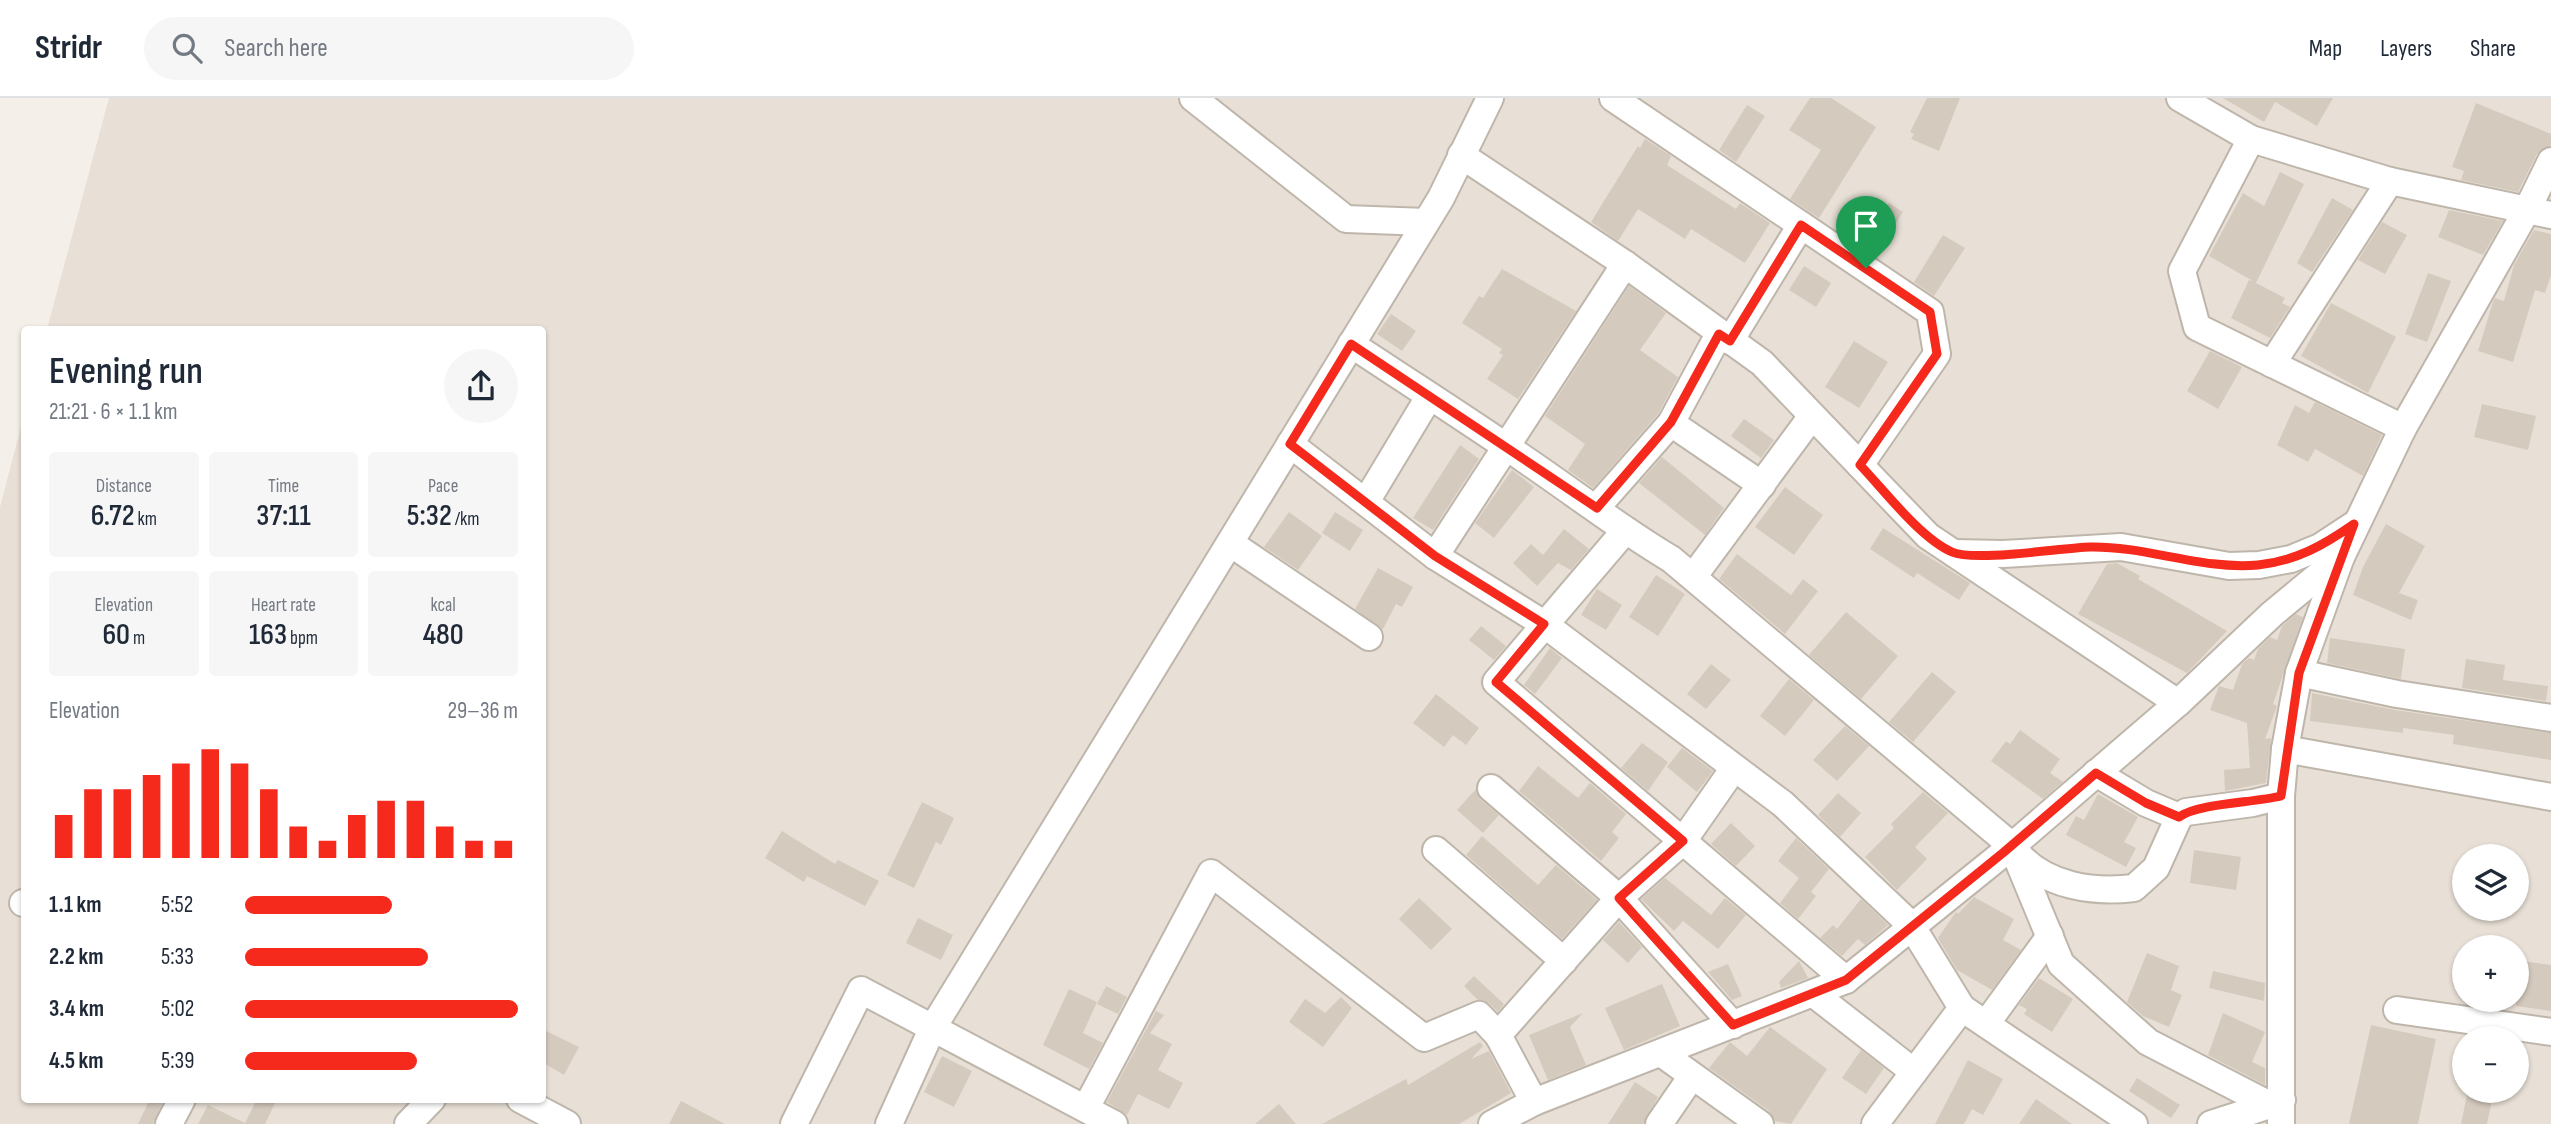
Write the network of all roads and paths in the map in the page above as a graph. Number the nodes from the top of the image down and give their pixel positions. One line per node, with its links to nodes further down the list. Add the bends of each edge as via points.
1 (1193, 98): 10 (street, via 1346,219)
2 (1490, 98): 6 (street)
3 (2180, 98): 5 (street)
4 (1618, 99): 11 (street)
5 (2250, 139): 8 (street); 15 (street, via 2182,271 2197,327)
6 (1461, 155): 10 (street); 12 (street)
7 (2551, 161): 9 (street)
8 (2390, 181): 9 (street); 15 (street)
9 (2539, 212): 19 (street)
10 (1426, 222): 14 (street)
11 (1801, 225): 13 (street); 22 (street, via 1930,312 1937,354)
12 (1625, 264): 13 (street); 21 (street)
13 (1724, 338): 17 (street, via 1762,363); 18 (street)
14 (1351, 344): 16 (street); 20 (street)
15 (2272, 364): 19 (street)
16 (1429, 397): 21 (street); 24 (street)
17 (1812, 416): 22 (street); 23 (street)
18 (1671, 422): 23 (street); 25 (street)
19 (2403, 428): 26 (street)
20 (1290, 444): 24 (street); 28 (street)
21 (1508, 447): 25 (street); 30 (street)
22 (1860, 465): 29 (street, via 1928,536)
23 (1762, 485): 32 (street)
24 (1367, 500): 30 (street)
25 (1597, 508): 27 (street)
26 (2354, 524): 29 (street, via 2320,547 2259,565 2229,566 2121,547); 31 (street)
27 (1624, 531): 32 (street); 33 (street)
28 (1230, 543): 34 (street); 58 (street)
29 (1954, 553): 36 (street)
30 (1435, 556): 33 (street)
31 (2341, 557): 35 (street); 36 (street, via 2272,614)
32 (1693, 578): 46 (street)
33 (1544, 624): 39 (street); 45 (street, via 1496,682)
34 (1369, 637)
35 (2299, 673): 37 (street); 38 (street)
36 (2178, 703): 40 (street)
37 (2551, 718)
38 (2286, 749): 42 (street); 43 (street)
39 (1734, 768): 45 (street); 49 (street, via 1783,804)
40 (2096, 773): 44 (street); 46 (street)
41 (1491, 788): 48 (street)
42 (2281, 796): 44 (street); 69 (street)
43 (2551, 797)
44 (2179, 817): 46 (street, via 2156,868 2134,888 2080,888 2033,870)
45 (1683, 841): 48 (street); 52 (street)
46 (2012, 846): 49 (street); 50 (street)
47 (1436, 850): 51 (street)
48 (1619, 898): 51 (street); 57 (street)
49 (1911, 925): 52 (street); 54 (street)
50 (2050, 936): 56 (street); 69 (street, via 2061,964 2148,1042)
51 (1564, 961): 60 (street)
52 (1846, 980): 53 (street)
53 (1814, 994): 57 (street); 62 (street)
54 (1962, 1008): 56 (street); 62 (street)
55 (2397, 1010): 59 (street)
56 (1986, 1024): 80 (street)
57 (1733, 1025): 61 (street)
58 (932, 1029): 68 (street); 73 (street, via 861,990); 74 (street)
59 (2551, 1032)
60 (1498, 1035): 64 (street); 68 (street, via 1479,1015 1424,1038 1211,873)
61 (1661, 1053): 63 (street); 64 (street)
62 (1914, 1072): 79 (street)
63 (1692, 1076): 77 (street); 78 (street)
64 (1534, 1102): 76 (street)
65 (180, 1103): 70 (street)
66 (428, 1103): 71 (street)
67 (528, 1103): 72 (street)
68 (1086, 1108): 75 (street)
69 (2277, 1110): 81 (street)
70 (169, 1124)
71 (408, 1124)
72 (568, 1124)
73 (794, 1124)
74 (889, 1124)
75 (1115, 1124)
76 (1492, 1124)
77 (1659, 1124)
78 (1760, 1124)
79 (1875, 1124)
80 (2134, 1124)
81 (2211, 1124)

